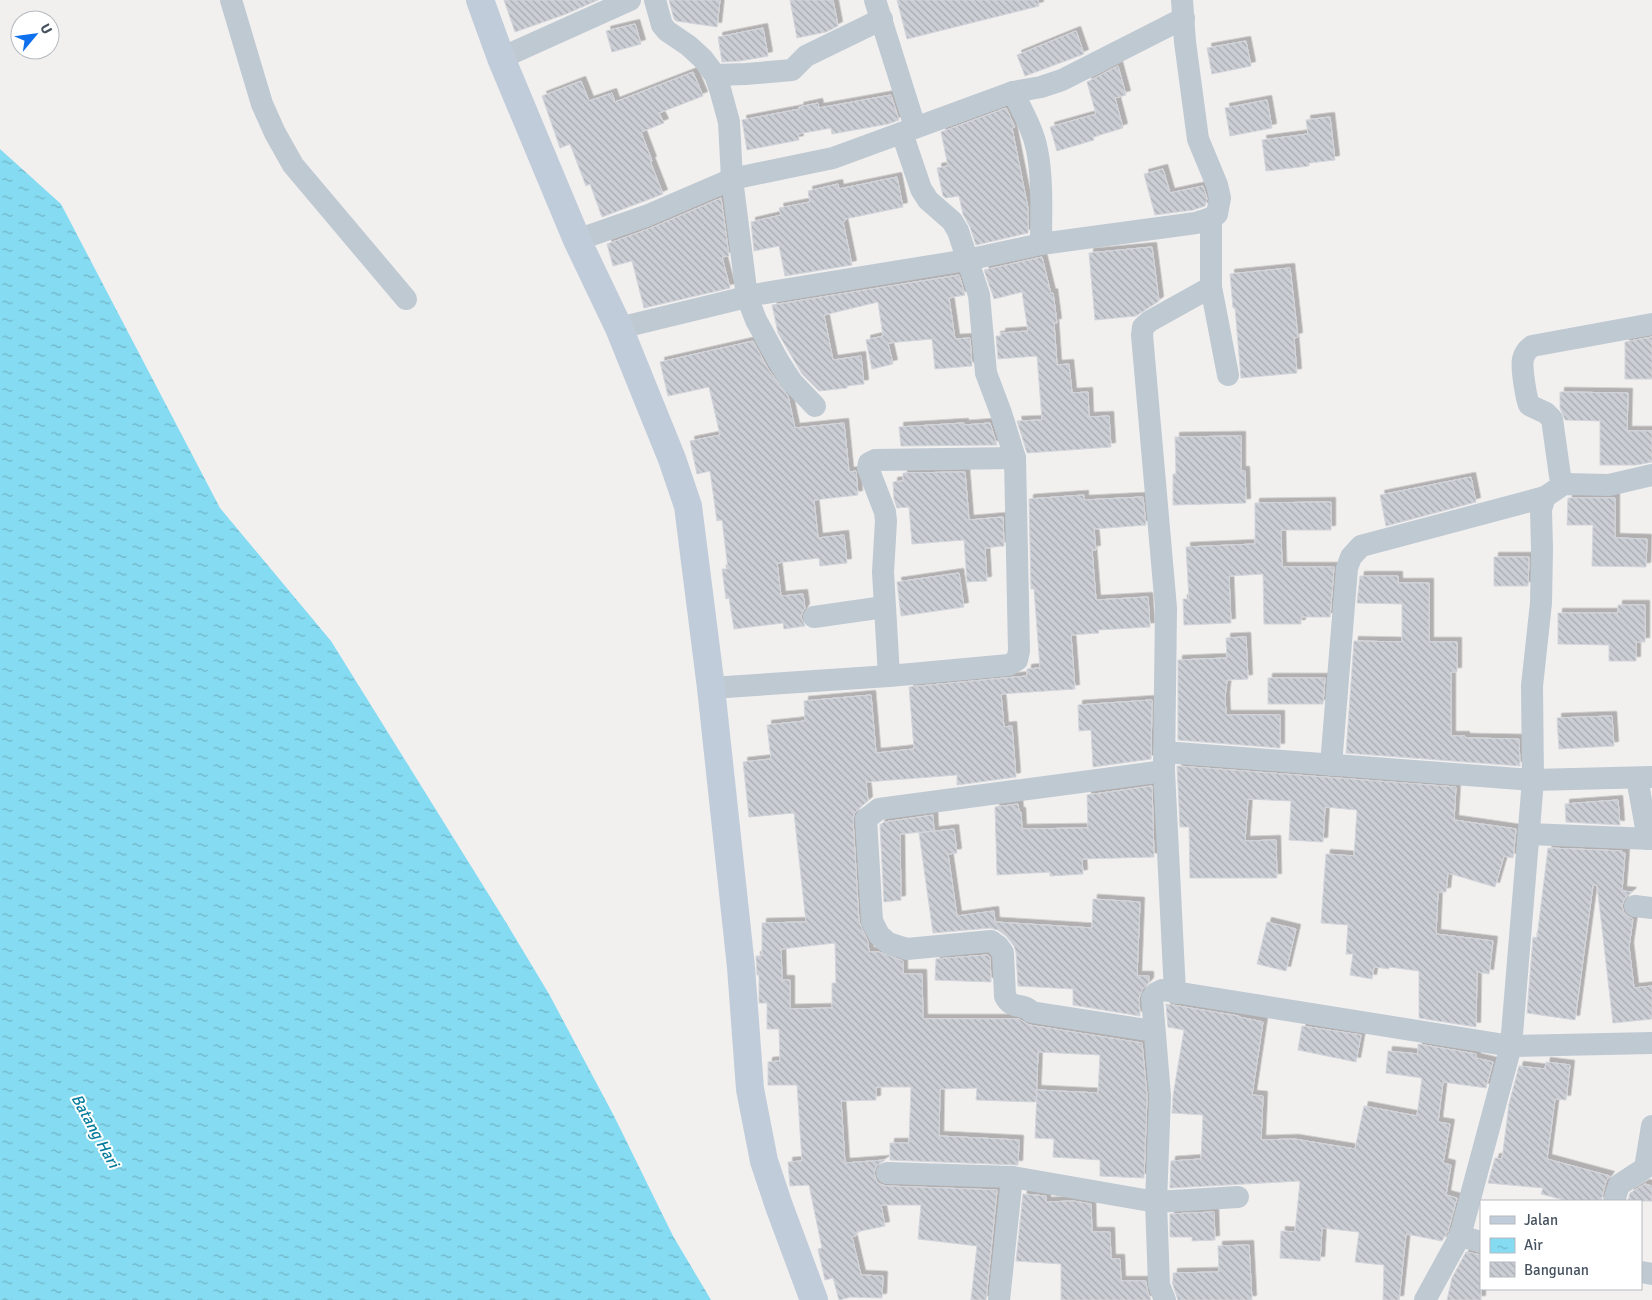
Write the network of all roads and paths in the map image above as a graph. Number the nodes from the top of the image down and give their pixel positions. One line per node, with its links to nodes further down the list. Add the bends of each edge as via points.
1 (231, 0): 18 (street, via 274,133 293,165)
2 (480, 0): 7 (street)
3 (630, 0): 7 (street)
4 (655, 0): 8 (street, via 662,25 703,58)
5 (1183, 9): 9 (street, via 1062,80); 12 (street, via 1198,139 1220,198 1217,214)
6 (879, 10): 8 (street, via 806,56 792,70); 10 (street)
7 (501, 58): 13 (street)
8 (715, 75): 11 (street, via 729,122)
9 (1013, 92): 10 (street); 14 (street, via 1030,125 1037,149)
10 (909, 130): 11 (street, via 833,158); 15 (street, via 921,189 928,200 952,221)
11 (732, 179): 13 (street, via 646,216); 17 (street)
12 (1211, 218): 14 (street, via 1196,223); 16 (street)
13 (577, 240): 20 (street)
14 (1042, 244): 15 (street)
15 (967, 260): 17 (street); 23 (street, via 979,296 986,373)
16 (1210, 287): 21 (street); 31 (street, via 1150,321 1143,327 1142,335 1166,608)
17 (747, 297): 20 (street); 22 (street, via 779,362 792,382)
18 (406, 299)
19 (1652, 324): 25 (street, via 1532,346 1527,350 1522,360 1526,398 1529,405 1552,419)
20 (619, 328): 30 (street, via 688,506)
21 (1228, 374)
22 (815, 406)
23 (1014, 458): 27 (street, via 875,460 869,463 886,521); 29 (street, via 1017,660 1009,665)
24 (1652, 475): 25 (street, via 1609,484)
25 (1564, 484): 26 (street)
26 (1545, 497): 32 (street, via 1361,546 1351,557 1347,568); 34 (street, via 1541,509 1541,603 1532,686)
27 (884, 607): 28 (street); 29 (street)
28 (814, 617)
29 (889, 676): 30 (street)
30 (711, 688): 48 (street, via 750,1089 764,1160)
31 (1164, 761): 32 (street); 37 (street); 38 (street, via 879,809 866,819 872,921 879,935 888,943 907,949 991,941 1003,953 1005,996 1013,1006 1027,1008 1031,1012)
32 (1331, 765): 34 (street)
33 (1644, 777): 34 (street); 36 (street)
34 (1533, 780): 35 (street)
35 (1529, 834): 36 (street); 40 (street)
36 (1650, 839)
37 (1176, 993): 38 (street, via 1162,990 1152,998); 40 (street)
38 (1153, 1031): 46 (street, via 1160,1096)
39 (1652, 1043): 40 (street)
40 (1511, 1046): 47 (street)
41 (1652, 1126): 45 (street, via 1645,1168 1619,1186)
42 (887, 1173): 43 (street)
43 (1012, 1177): 46 (street); 49 (street)
44 (1238, 1197): 46 (street)
45 (1614, 1200)
46 (1156, 1202): 50 (street, via 1159,1285)
47 (1471, 1239): 51 (street)
48 (814, 1300)
49 (999, 1300)
50 (1165, 1300)
51 (1425, 1300)

